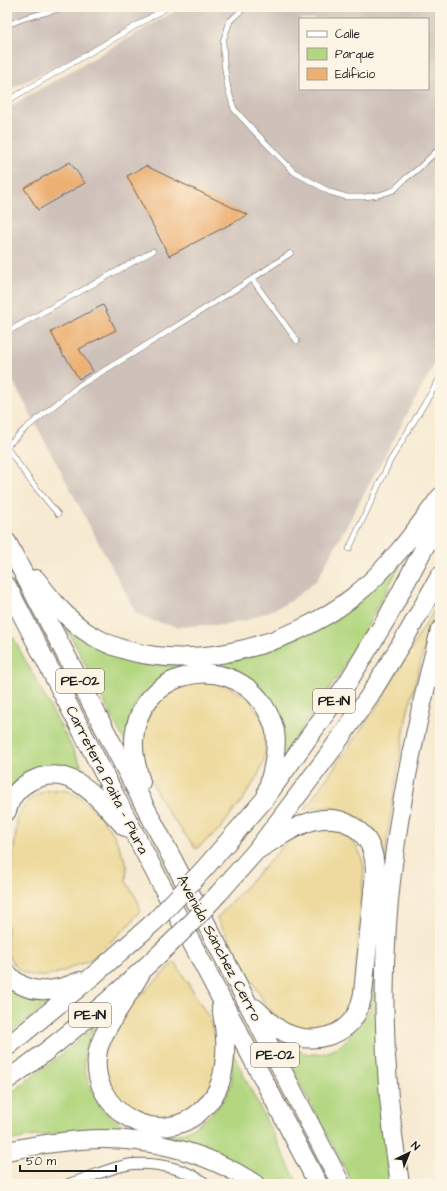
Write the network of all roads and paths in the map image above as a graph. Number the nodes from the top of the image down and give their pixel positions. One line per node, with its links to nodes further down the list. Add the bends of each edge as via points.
1 (66, 7): 4 (lane)
2 (168, 7): 5 (lane)
3 (245, 7): 6 (lane, via 230,21 224,41 228,89 234,108 294,172 330,192 346,197 379,196 394,190)
4 (7, 25)
5 (7, 101)
6 (440, 148)
7 (153, 251): 10 (lane)
8 (291, 253): 9 (lane)
9 (252, 279): 11 (lane); 13 (lane, via 80,385 25,429)
10 (7, 332)
11 (297, 341)
12 (440, 378): 18 (lane, via 390,461)
13 (7, 447): 15 (lane)
14 (440, 497): 17 (highway, via 384,568 336,610 286,636 243,650 198,657 140,654 108,644 91,635 51,599)
15 (58, 514)
16 (440, 518): 22 (highway, PE-1N, via 387,618 348,682)
17 (7, 542): 24 (highway, Carretera Paita - Piura / PE-02)
18 (349, 549)
19 (440, 576): 26 (highway, PE-1N, via 370,695 308,784)
20 (7, 586): 25 (highway, Carretera Paita - Piura / PE-02)
21 (440, 630): 43 (highway, via 406,781 393,862 387,925 385,988 389,1105)
22 (264, 800): 24 (highway, via 275,751 274,730 269,714 259,698 237,681 210,673 194,674 162,686 144,706 136,723 135,760); 30 (highway, PE-1N, bridge, via 155,921)
23 (7, 811): 25 (highway, via 14,795 30,781 50,775 65,776 86,788)
24 (152, 820): 32 (highway, Avenida Sánchez Cerro / PE-02)
25 (138, 840): 27 (highway, Carretera Paita - Piura / PE-02)
26 (256, 851): 28 (highway, PE-1N, bridge, via 194,920); 32 (highway, via 296,828 312,821 331,818 355,827 367,840 374,858 375,872 364,993 359,1009 347,1026 334,1034 319,1038 294,1036 271,1022)
27 (152, 866): 31 (highway, Avenida Sánchez Cerro / PE-02)
28 (144, 968): 31 (highway, via 106,1031 97,1056 98,1075 107,1097 123,1115 136,1122 154,1127 179,1124 200,1113 212,1099 220,1084 224,1061 224,1027); 36 (highway, PE-1N, via 34,1062)
29 (7, 974): 30 (highway, via 22,985 43,991 62,988)
30 (94, 975): 35 (highway, PE-1N)
31 (219, 995): 41 (highway, Avenida Sánchez Cerro / PE-02)
32 (246, 1000): 42 (highway, Avenida Sánchez Cerro / PE-02)
33 (440, 1028): 34 (lane)
34 (440, 1038)
35 (7, 1047)
36 (7, 1080)
37 (7, 1150): 40 (highway, via 81,1140 140,1141 195,1155)
38 (72, 1184): 39 (street, via 133,1164 144,1164 169,1167 195,1176)
39 (206, 1184)
40 (256, 1184)
41 (318, 1184)
42 (341, 1184)
43 (400, 1184)

